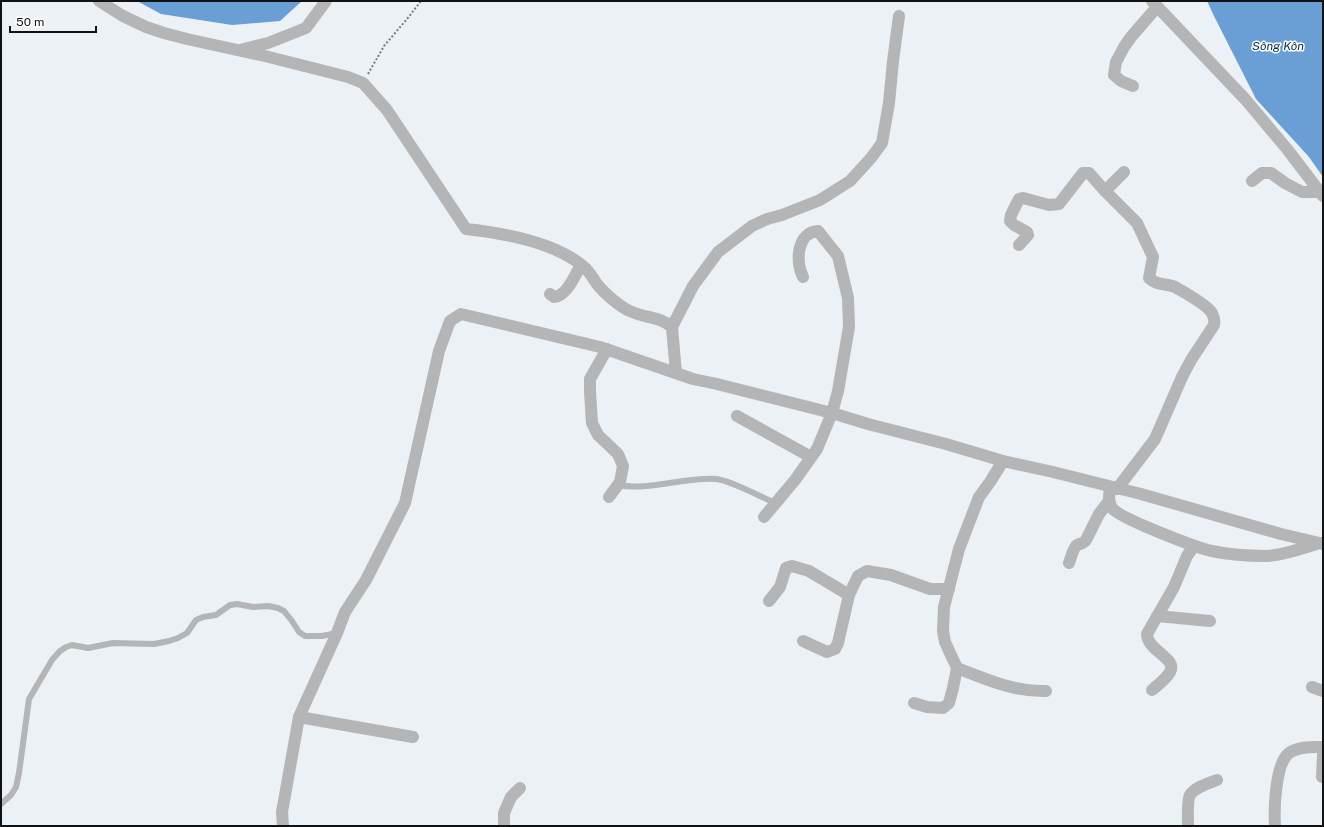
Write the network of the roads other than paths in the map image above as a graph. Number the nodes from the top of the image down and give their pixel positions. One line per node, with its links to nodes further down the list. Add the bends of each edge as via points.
1 (99, 1): 5 (street, via 146,27)
2 (326, 1): 5 (street, via 306,28)
3 (1155, 4): 6 (street, via 1116,62 1114,75 1121,82); 10 (street, via 1245,99)
4 (899, 16): 15 (street, via 882,143 850,181 820,200 752,226 718,252 693,286)
5 (239, 50): 12 (street, via 363,83 387,110 466,229 485,231 552,248 567,254)
6 (1133, 86)
7 (1124, 172): 9 (street)
8 (1252, 181): 10 (street, via 1262,173 1271,174 1302,192)
9 (1105, 191): 11 (street, via 1089,173 1083,173 1059,204 1049,205 1019,199 1010,215 1010,221 1028,235); 23 (street, via 1137,223 1153,257 1149,278 1158,284 1174,287 1198,301 1212,312 1215,320 1182,377 1155,439)
10 (1322, 194)
11 (1019, 245)
12 (581, 265): 14 (street, via 564,292 554,297); 15 (street, via 617,303 630,312 664,321)
13 (803, 277): 18 (street, via 799,270 800,244 807,235 818,231 838,256 848,298 849,327)
14 (550, 294)
15 (672, 328): 17 (street)
16 (607, 349): 17 (street); 22 (street, via 590,379 592,423 598,435 618,454 623,466); 36 (street, via 461,314 450,321 438,351 405,503 366,580 345,612)
17 (676, 373): 18 (street, via 693,380)
18 (832, 413): 20 (street); 21 (street)
19 (736, 416): 20 (street)
20 (811, 457): 26 (street)
21 (1003, 461): 23 (street); 31 (street, via 979,497)
22 (618, 485): 24 (street); 26 (lane, via 637,487 717,479)
23 (1114, 488): 25 (street); 28 (street)
24 (609, 497)
25 (1109, 502): 29 (street, via 1113,510 1128,519); 30 (street, via 1099,514 1084,543 1074,548)
26 (775, 504): 27 (street)
27 (764, 517)
28 (1322, 544): 29 (street, via 1268,556 1238,555)
29 (1194, 546): 34 (street)
30 (1069, 563)
31 (949, 589): 32 (street, via 930,589 891,575 867,571 858,576); 38 (street, via 944,607 943,631)
32 (849, 596): 33 (street, via 809,571 792,566 786,568 780,587); 37 (street, via 842,632 835,649 827,652)
33 (769, 601)
34 (1158, 616): 35 (street); 39 (street, via 1147,638 1152,648 1168,659 1172,668)
35 (1210, 621)
36 (337, 633): 42 (street); 49 (lane, via 305,636 299,632 284,611 278,608 253,608 237,604 230,605 216,615 203,616 196,620 187,633 169,641 154,644 113,643 88,648 72,645 66,647 52,660 29,699 16,787)
37 (802, 641)
38 (956, 668): 40 (street, via 1007,686); 41 (street, via 949,703 943,708)
39 (1152, 690)
40 (1046, 691)
41 (914, 703)
42 (299, 717): 43 (street); 50 (street, via 282,812)
43 (414, 737)
44 (1323, 747): 53 (street, via 1297,749 1288,754 1278,778)
45 (1323, 756): 46 (street)
46 (1322, 777)
47 (1217, 780): 52 (street, via 1190,794)
48 (520, 788): 51 (street, via 510,797 504,813)
49 (1, 804)
50 (283, 826)
51 (504, 826)
52 (1188, 826)
53 (1275, 826)

